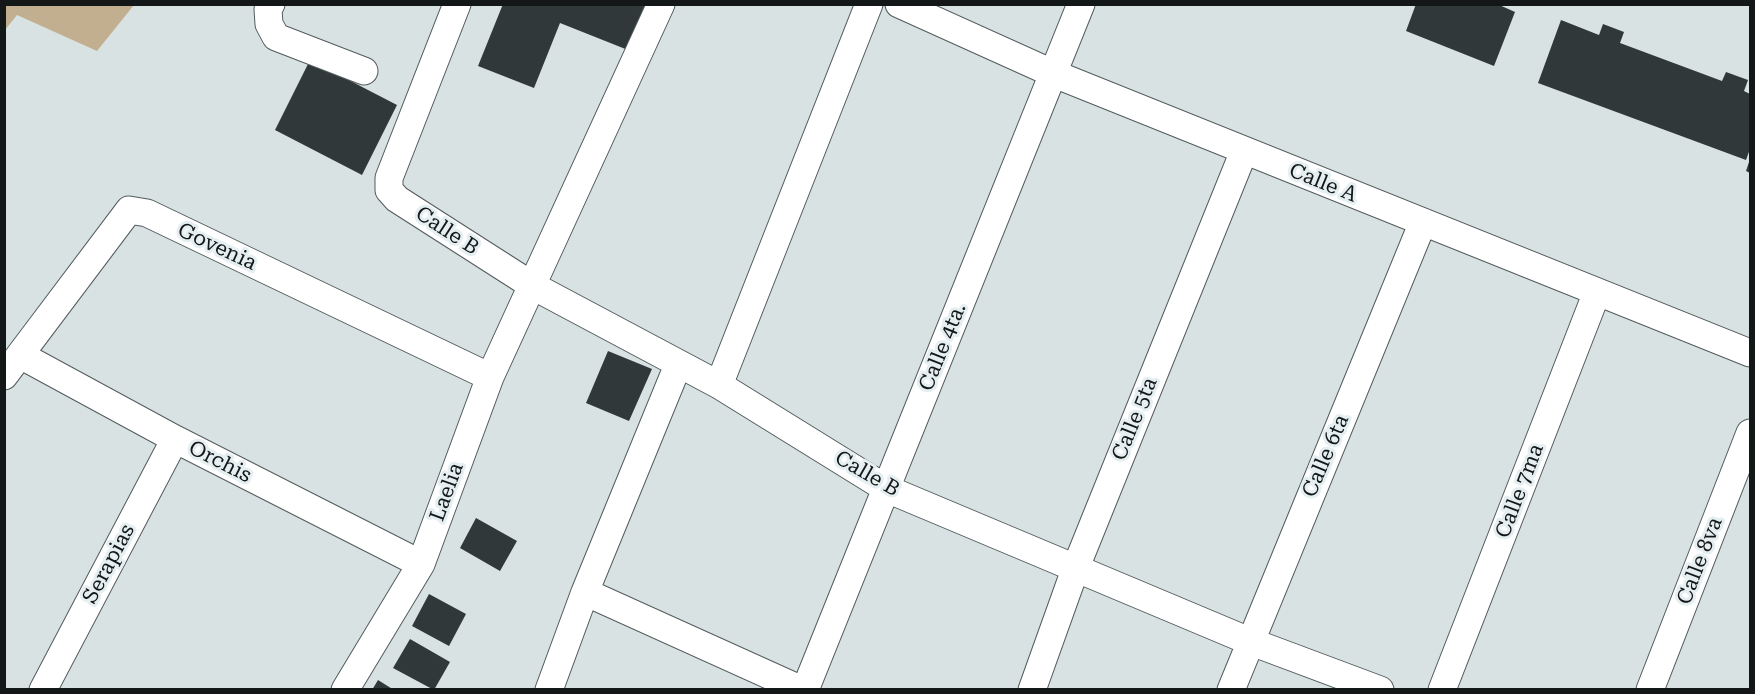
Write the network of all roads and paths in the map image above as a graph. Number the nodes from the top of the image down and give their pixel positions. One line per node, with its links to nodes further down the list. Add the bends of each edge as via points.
1 (271, 4): 7 (street, via 269,24 276,37)
2 (457, 4): 11 (street, Calle B, via 388,177 389,190 397,199)
3 (661, 4): 11 (street, Laelia)
4 (869, 4): 18 (street)
5 (899, 4): 8 (street, Calle A)
6 (1081, 4): 8 (street, Calle 4ta.)
7 (364, 71)
8 (1052, 73): 9 (street, Calle A); 21 (street, Calle 4ta.)
9 (1244, 151): 10 (street, Calle A); 23 (street, Calle 5ta)
10 (1423, 222): 12 (street, Calle A); 25 (street, Calle 6ta)
11 (533, 286): 15 (street, Calle B); 17 (street, Laelia)
12 (1597, 292): 13 (street, Calle A); 33 (street, Calle 7ma)
13 (1750, 353)
14 (22, 356): 16 (street, Govenia); 17 (street, Govenia, via 129,210 147,213); 20 (street, Orchis)
15 (678, 365): 18 (street, Calle B); 24 (street)
16 (4, 376)
17 (490, 377): 22 (street, Laelia)
18 (719, 385): 21 (street, Calle B)
19 (1750, 433): 34 (street, Calle 8va)
20 (176, 439): 22 (street, Orchis); 26 (street, Serapias)
21 (887, 489): 23 (street, Calle B); 29 (street, Calle 4ta.)
22 (421, 564): 27 (street, Laelia)
23 (1076, 567): 25 (street, Calle B); 30 (street, Calle 5ta)
24 (585, 592): 28 (street); 29 (street)
25 (1249, 641): 31 (street, Calle 6ta); 32 (street, Calle B)
26 (43, 690)
27 (345, 690)
28 (549, 690)
29 (803, 690)
30 (1032, 690)
31 (1231, 690)
32 (1380, 690)
33 (1442, 690)
34 (1650, 690)

